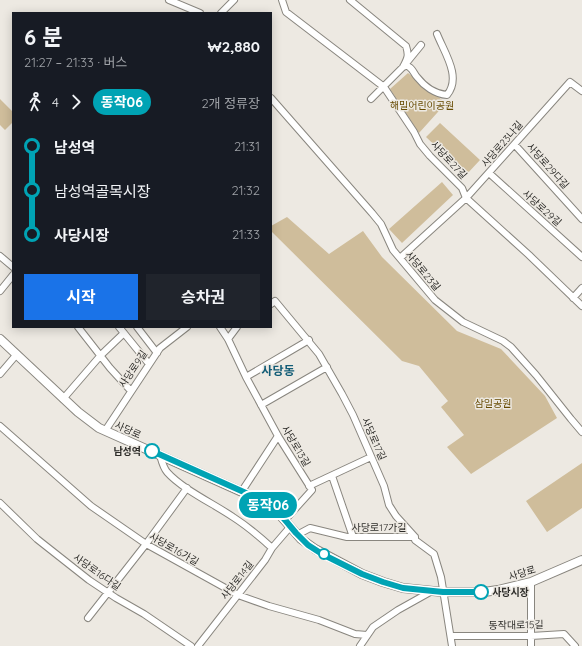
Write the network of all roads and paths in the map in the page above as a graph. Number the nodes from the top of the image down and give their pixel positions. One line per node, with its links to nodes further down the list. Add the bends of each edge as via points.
1 (170, 0): 5 (street)
2 (234, 0): 6 (street)
3 (282, 0): 10 (street, 사당로27길, via 286,12)
4 (350, 0): 9 (street, via 406,46 408,58)
5 (198, 12)
6 (222, 12)
7 (437, 34): 9 (street, via 452,72 453,81 447,95 434,92 411,68)
8 (421, 46): 9 (street)
9 (403, 66): 10 (street)
10 (384, 87): 13 (street); 16 (street, 사당로27길, via 420,144 462,188)
11 (582, 91): 14 (street, 사당로23나길, via 570,82)
12 (272, 99): 19 (street, 사당로23길, via 381,224 393,250)
13 (371, 100)
14 (515, 145): 15 (street, 사당로23나길); 17 (street, 사당로29다길)
15 (489, 173): 16 (street, 사당로23나길); 20 (street, 사당로29길)
16 (466, 198): 19 (street, 사당로23나길); 25 (street, 사당로27길)
17 (582, 219)
18 (0, 256): 21 (street)
19 (400, 258): 50 (street, 사당로23길, via 435,300 474,329 504,340)
20 (582, 258)
21 (12, 266)
22 (12, 277): 24 (street)
23 (582, 288): 25 (street)
24 (0, 291)
25 (573, 298): 27 (street, 사당로27길)
26 (272, 303): 37 (street, 사당로17길, via 275,301)
27 (582, 306)
28 (79, 328): 40 (street)
29 (120, 328): 34 (street)
30 (138, 328): 38 (street)
31 (186, 328): 38 (street, 사당로9길)
32 (221, 328): 36 (street, 사당로13길)
33 (236, 328): 36 (street)
34 (124, 333): 40 (street); 41 (street)
35 (0, 338): 39 (main road, 사당로)
36 (228, 339): 44 (street, 사당로13길)
37 (309, 340): 42 (street, 사당로17길); 44 (street)
38 (157, 352): 41 (street, 사당로9길)
39 (17, 354): 43 (street); 46 (main road, 사당로)
40 (101, 355): 45 (street); 46 (street)
41 (149, 364): 45 (street, 사당로9길)
42 (327, 367): 47 (street); 53 (street, 사당로17길)
43 (0, 374)
44 (246, 377): 47 (street, 사당로13길)
45 (131, 391): 49 (street, 사당로9길)
46 (63, 399): 49 (main road, 사당로)
47 (261, 405): 51 (street, 사당로13길)
48 (0, 426): 63 (street, 사당로16가길, via 91,506)
49 (105, 431): 52 (main road, 사당로)
50 (582, 432)
51 (278, 436): 55 (street, 사당로13길); 57 (street)
52 (160, 455): 56 (street, via 162,464 168,472); 57 (main road, 사당로)
53 (372, 457): 54 (street); 62 (street, 사당로17길, via 389,505)
54 (332, 476): 55 (street); 61 (street)
55 (309, 486): 59 (street, via 312,490)
56 (187, 488): 63 (street); 64 (street, via 234,517)
57 (242, 491): 59 (main road, 사당로, via 268,505)
58 (0, 503): 68 (street, 사당로16다길, via 37,539)
59 (288, 523): 60 (main road, 사당로); 64 (street, 사당로14길)
60 (297, 535): 61 (street, 사당로17가길, via 310,528); 67 (main road, 사당로, via 319,551 362,574 403,588)
61 (353, 537): 62 (street, 사당로17가길)
62 (415, 537): 69 (street, 사당로17길, via 415,540 434,554)
63 (146, 544): 68 (street); 70 (street, 사당로16가길)
64 (272, 548): 70 (street, 사당로14길)
65 (582, 560): 66 (main road, 사당로)
66 (531, 582): 69 (main road, 사당로, via 484,592); 74 (street)
67 (432, 591): 69 (main road, 사당로); 72 (street, via 398,610 373,627)
68 (108, 592): 71 (street); 75 (street, 사당로16다길)
69 (443, 592): 73 (street, 사당로17길)
70 (238, 595): 72 (street, 사당로16가길, via 355,634); 76 (street, 사당로14길)
71 (88, 618)
72 (367, 635): 77 (street)
73 (451, 636): 74 (street, 동작대로15길); 78 (street, 사당로17길)
74 (531, 636): 79 (street); 80 (street, 동작대로15길, via 564,634)
75 (191, 646)
76 (198, 646)
77 (360, 646)
78 (452, 646)
79 (531, 646)
80 (575, 646)

